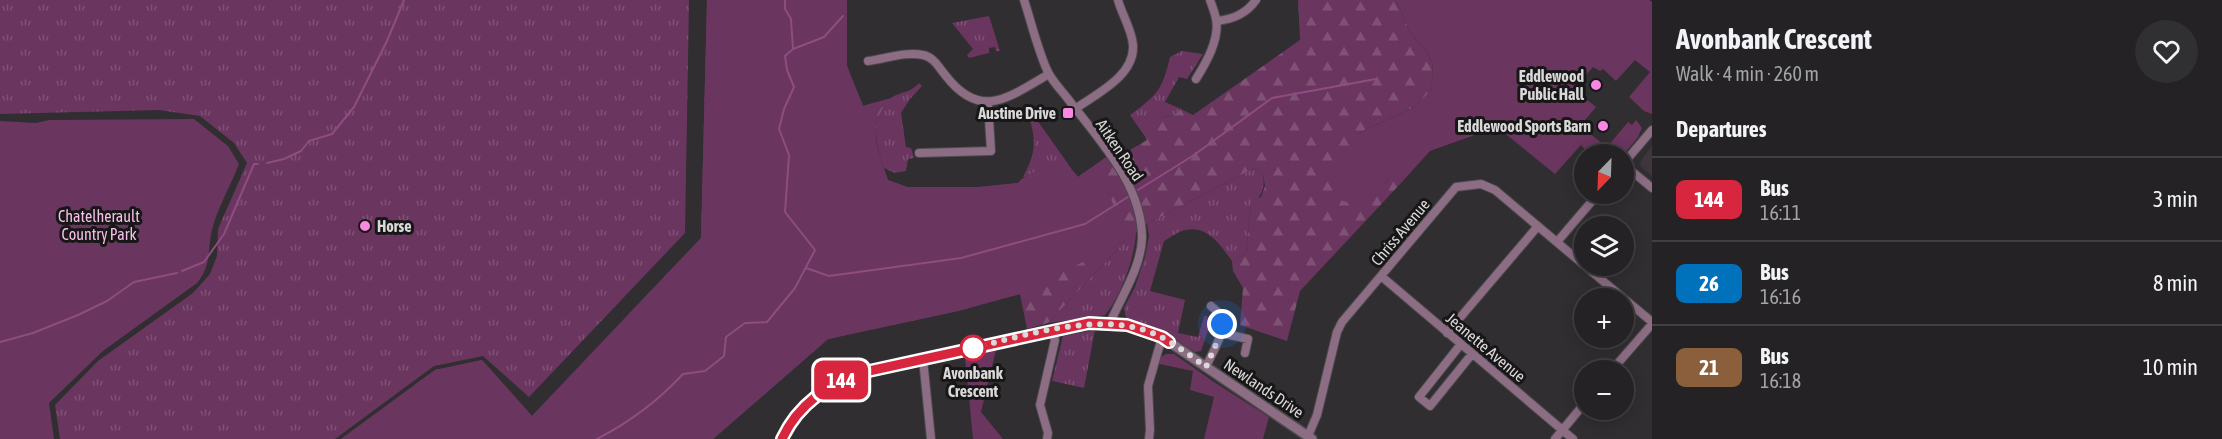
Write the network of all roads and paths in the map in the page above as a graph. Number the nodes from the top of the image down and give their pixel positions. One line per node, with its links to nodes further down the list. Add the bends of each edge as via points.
1 (1024, 0): 7 (street, Aitken Road)
2 (1118, 0): 10 (street, via 1133,46 1131,58 1116,80)
3 (1210, 0): 5 (street)
4 (1256, 0): 5 (street, via 1243,14)
5 (1217, 21): 8 (street, via 1212,49)
6 (868, 62): 9 (street, via 925,55 960,92)
7 (1049, 74): 9 (street, via 1007,98); 10 (street, Aitken Road)
8 (1196, 79)
9 (988, 103): 13 (street, via 991,151)
10 (1076, 109): 23 (street, Aitken Road, via 1118,167 1140,213 1142,240 1133,272)
11 (1652, 130): 12 (street)
12 (1634, 151)
13 (919, 153)
14 (1634, 173): 15 (street)
15 (1652, 188)
16 (1589, 204): 18 (street)
17 (1538, 226): 18 (street, Chriss Avenue); 20 (street, Chriss Avenue, via 1489,186 1456,187); 27 (street)
18 (1557, 242): 19 (street, Chriss Avenue)
19 (1574, 256)
20 (1381, 276): 27 (street, Jeanette Avenue); 37 (street, Chriss Avenue, via 1337,332)
21 (1598, 276): 24 (street, Chriss Avenue)
22 (1211, 306): 26 (street, via 1221,316)
23 (1110, 323): 25 (street, Newlands Drive); 28 (street, Newlands Drive)
24 (1652, 323): 33 (street)
25 (1052, 331): 32 (street, Newlands Drive); 40 (street, via 1055,340 1040,405)
26 (1221, 333): 30 (street, via 1248,339); 34 (street)
27 (1447, 333): 29 (street, Jeanette Avenue)
28 (1165, 339): 34 (street, Newlands Drive); 41 (street, via 1148,387)
29 (1461, 344): 31 (street, Jeanette Avenue); 31 (street, via 1419,397 1430,406)
30 (1245, 353)
31 (1472, 354): 36 (street, Jeanette Avenue)
32 (923, 359): 38 (street, Newlands Drive, via 844,378 803,407); 39 (street)
33 (1621, 360)
34 (1206, 367): 37 (street, Newlands Drive)
35 (1574, 416): 36 (street)
36 (1563, 430): 42 (street); 43 (street, Jeanette Avenue)
37 (1310, 438)
38 (782, 439)
39 (931, 439)
40 (1047, 439)
41 (1149, 439)
42 (1555, 439)
43 (1573, 439)

